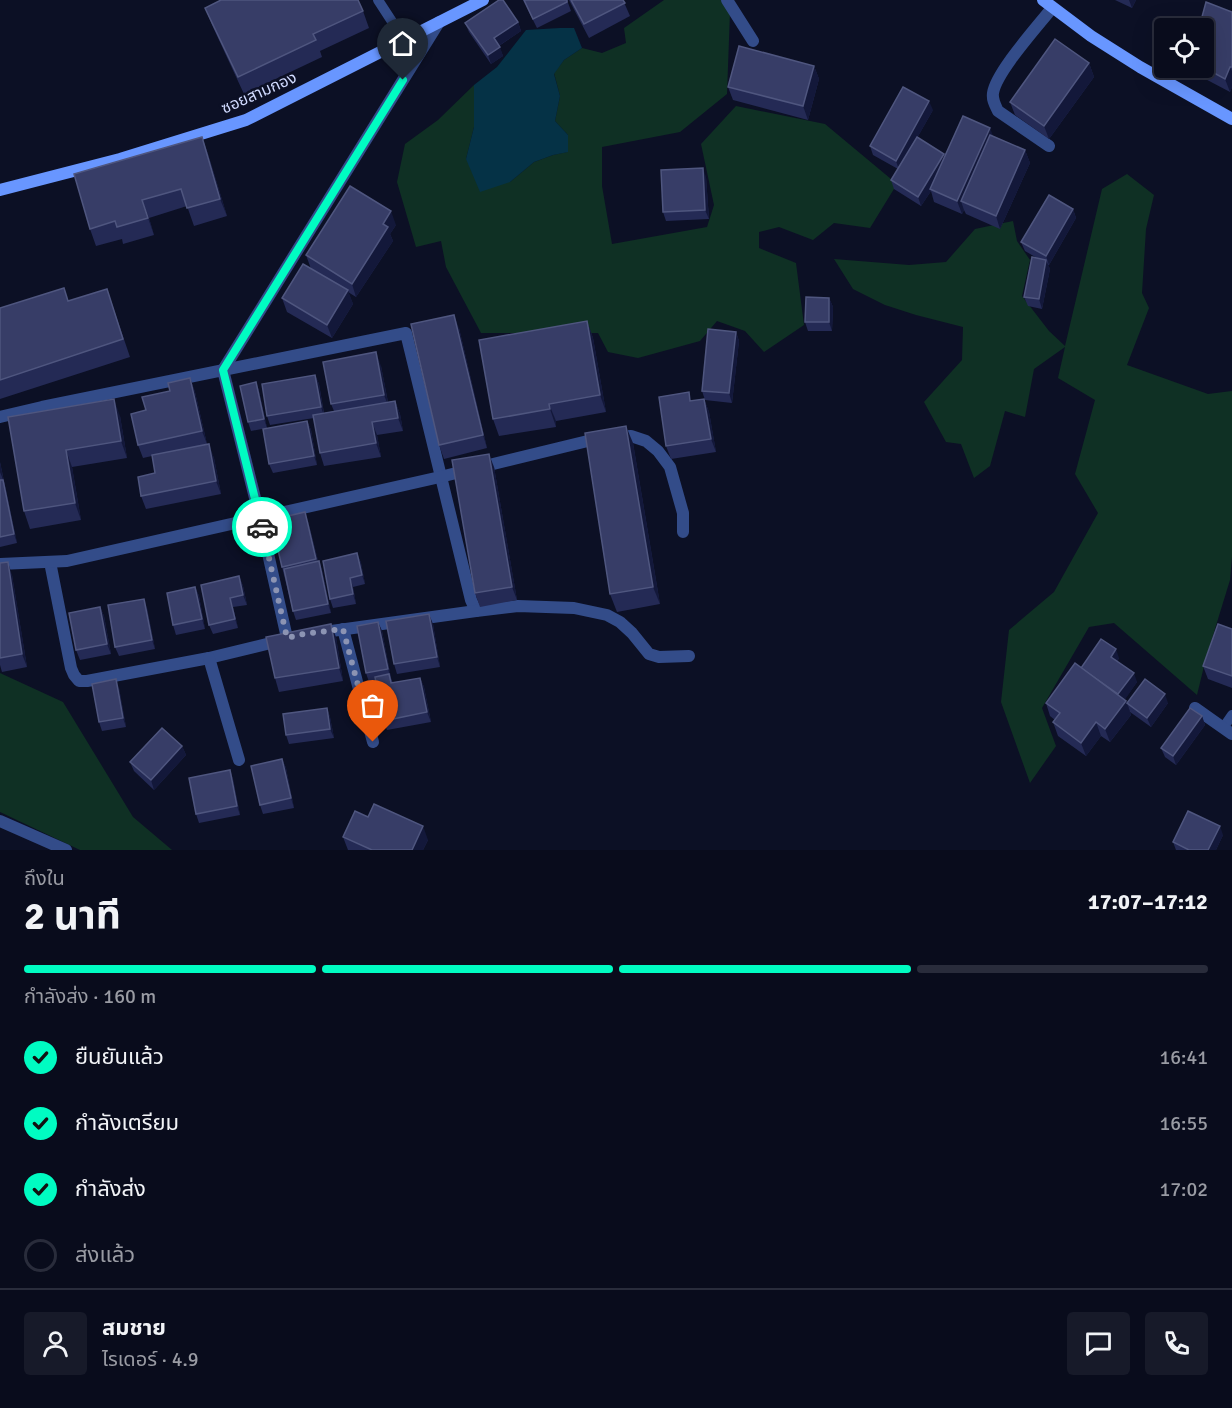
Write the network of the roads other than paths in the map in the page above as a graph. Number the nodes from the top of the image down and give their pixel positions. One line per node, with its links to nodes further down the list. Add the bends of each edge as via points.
1 (378, 0): 6 (lane)
2 (483, 0): 5 (street, ซอยสามกอง)
3 (727, 0): 7 (street)
4 (1047, 4): 8 (street, via 1140,67); 9 (street, via 1002,72 993,102 998,111)
5 (439, 22): 6 (street, ซอยสามกอง); 11 (street)
6 (404, 40): 10 (street, ซอยสามกอง, via 246,120 120,159)
7 (753, 41)
8 (1232, 119)
9 (1049, 146)
10 (0, 190)
11 (223, 370): 12 (street); 13 (street, via 406,333); 14 (street)
12 (0, 417)
13 (440, 477): 14 (street); 15 (street, via 596,439 631,436 646,441 670,468 683,513); 18 (street)
14 (260, 518): 16 (street); 20 (street)
15 (683, 532)
16 (50, 562): 17 (street); 22 (street, via 71,668 79,681)
17 (0, 564)
18 (476, 610): 19 (street); 21 (street, via 518,606 574,608 607,615 632,633 649,654)
19 (343, 629): 20 (street); 26 (street)
20 (287, 638): 22 (street)
21 (689, 656)
22 (209, 658): 27 (street)
23 (1195, 708): 25 (street)
24 (1232, 715): 25 (lane)
25 (1227, 731)
26 (373, 742)
27 (239, 760)
28 (0, 821): 29 (street)
29 (66, 850)

